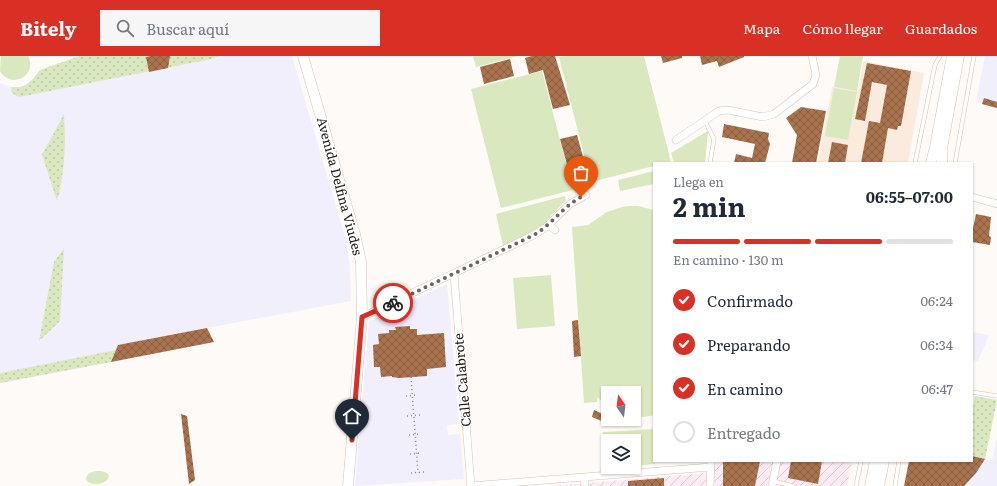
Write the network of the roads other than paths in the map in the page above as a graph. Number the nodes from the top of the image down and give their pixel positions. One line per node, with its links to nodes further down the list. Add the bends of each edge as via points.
1 (303, 56): 20 (street, Avenida Delfina Viudes, via 359,250)
2 (812, 56): 7 (street, via 816,75 813,84 774,114 763,116 724,110)
3 (940, 56): 10 (lane, via 935,65)
4 (952, 56): 11 (street)
5 (959, 56): 12 (street, via 942,148)
6 (974, 56): 13 (lane)
7 (705, 120): 8 (street); 9 (lane, via 714,139)
8 (676, 140)
9 (710, 162)
10 (915, 162)
11 (931, 162)
12 (942, 162)
13 (955, 162)
14 (586, 195): 17 (street, via 564,208)
15 (973, 197): 16 (street)
16 (997, 204)
17 (548, 225): 18 (street); 19 (street, via 534,235)
18 (555, 230)
19 (454, 274): 20 (street); 32 (street, Calle Calabrote)
20 (362, 317): 31 (street, Avenida Delfina Viudes)
21 (973, 392): 22 (lane)
22 (997, 396)
23 (777, 462): 30 (street)
24 (861, 462): 36 (lane)
25 (875, 462): 37 (street)
26 (884, 462): 38 (street)
27 (899, 462): 39 (lane)
28 (711, 464): 29 (street); 34 (street)
29 (584, 477): 32 (street); 33 (street)
30 (773, 484): 35 (lane)
31 (348, 486)
32 (471, 486)
33 (585, 486)
34 (710, 486)
35 (793, 486)
36 (856, 486)
37 (870, 486)
38 (879, 486)
39 (895, 486)

